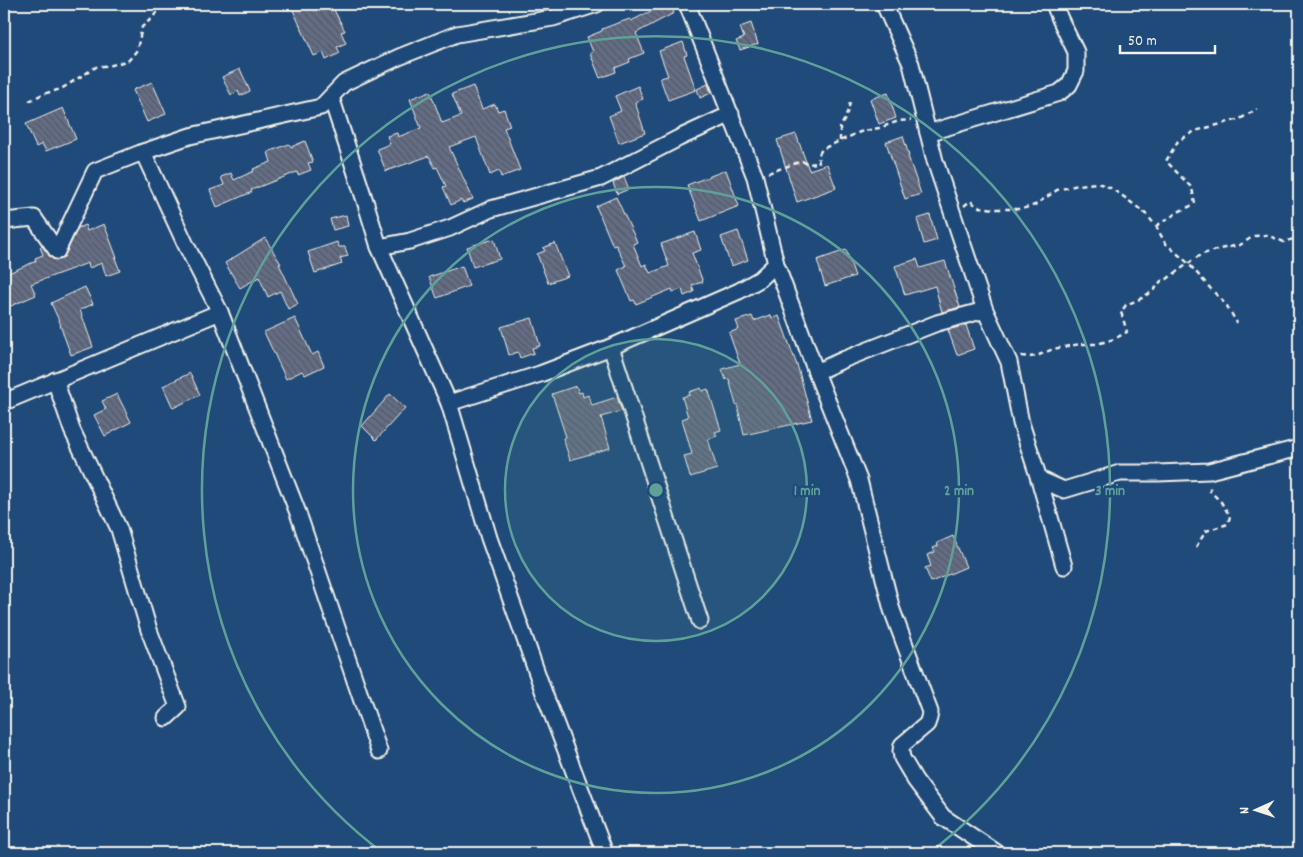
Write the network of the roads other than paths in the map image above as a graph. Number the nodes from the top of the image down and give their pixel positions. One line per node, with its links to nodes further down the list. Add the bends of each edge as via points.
1 (598, 4): 5 (street, via 554,18 457,34 344,83)
2 (688, 4): 6 (street)
3 (884, 4): 7 (street, via 911,64)
4 (1054, 4): 7 (street, via 1076,52 1076,71 1069,84 1059,93)
5 (330, 97): 8 (street, via 321,107 190,136); 10 (street)
6 (731, 114): 10 (street, via 601,178 491,210 410,241); 11 (street, via 755,177)
7 (928, 133): 12 (street)
8 (143, 152): 9 (street, via 96,171 57,251 34,218); 13 (street)
9 (4, 221)
10 (379, 247): 18 (street)
11 (776, 264): 14 (street, via 739,291); 15 (street)
12 (985, 310): 15 (street, via 937,323); 20 (street, via 1008,362 1021,423)
13 (220, 312): 16 (street); 24 (street, via 298,513)
14 (611, 347): 18 (street); 22 (street)
15 (816, 372): 26 (street, via 859,480 892,610 930,712 927,724 902,744 902,758 943,817)
16 (54, 380): 17 (street); 23 (street, via 72,430 120,529 149,630 178,708)
17 (4, 402)
18 (449, 403): 25 (street, via 489,538)
19 (1299, 448): 20 (street, via 1209,471 1120,473 1064,490)
20 (1039, 479): 21 (street)
21 (1064, 566)
22 (700, 621)
23 (166, 718)
24 (379, 751)
25 (605, 853)
26 (997, 853)

